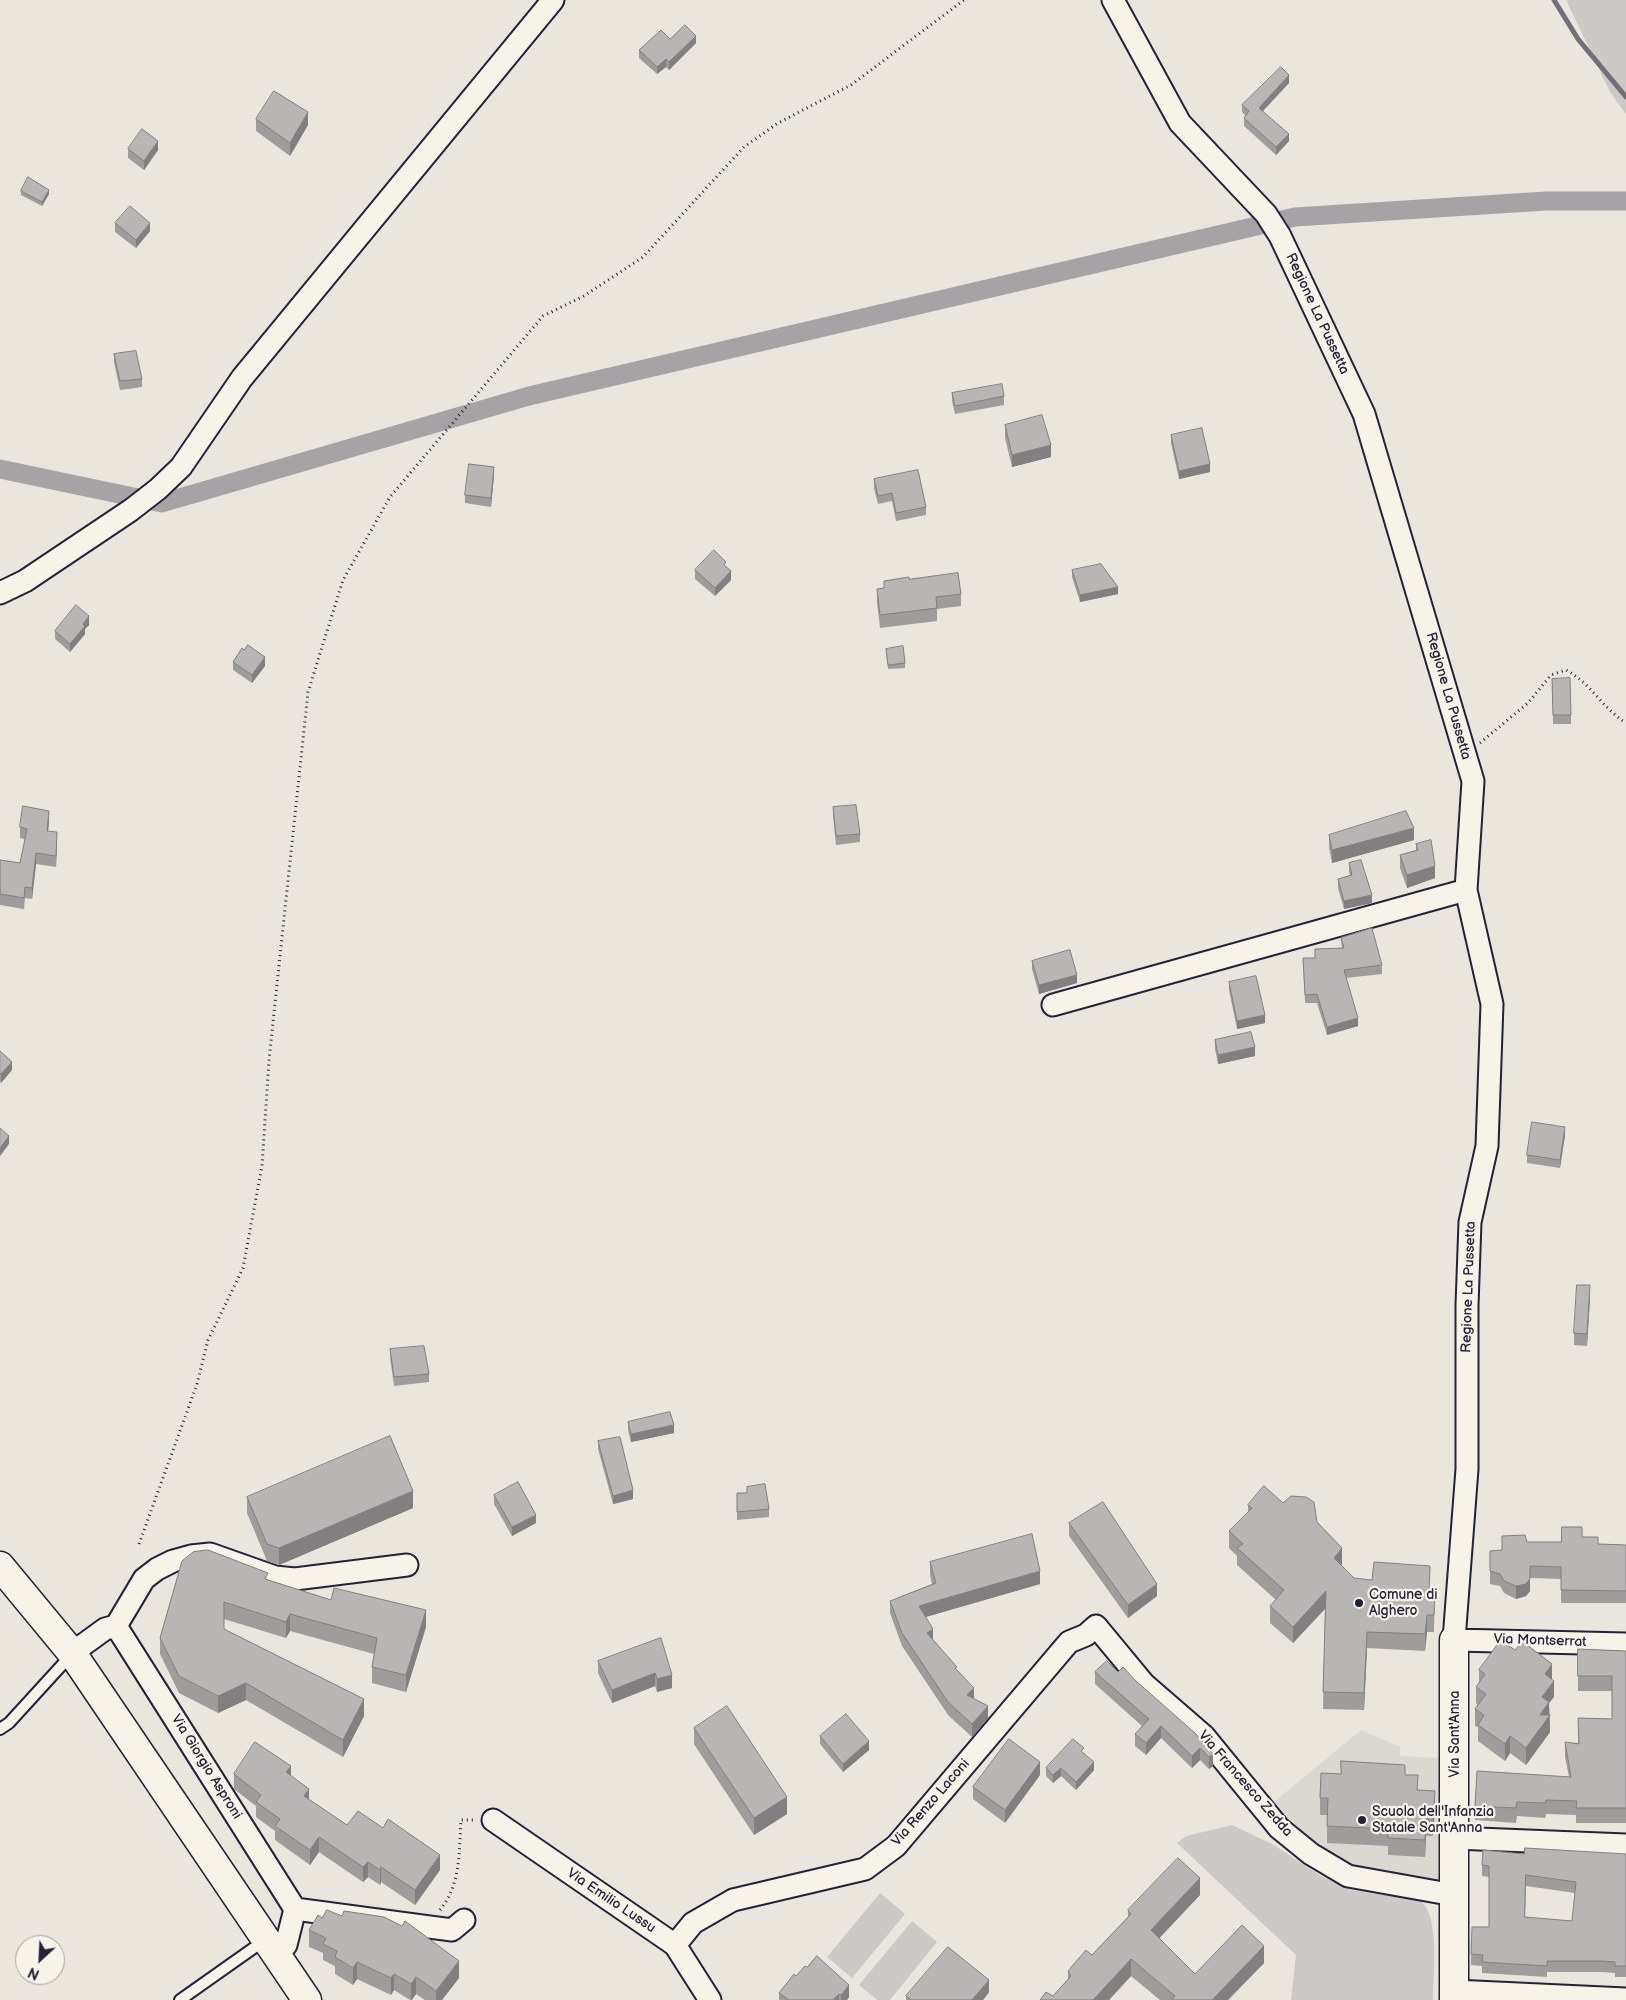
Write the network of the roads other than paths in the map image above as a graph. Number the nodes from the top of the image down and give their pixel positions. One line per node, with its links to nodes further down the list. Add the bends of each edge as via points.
1 (553, 0): 3 (street, via 242,378 182,467 131,510 25,581)
2 (1113, 0): 4 (street, Regione La Pussetta, via 1180,124 1266,214 1280,236 1364,414 1473,781)
3 (0, 593)
4 (1466, 890): 5 (street); 6 (street, Regione La Pussetta, via 1492,1004 1487,1146 1470,1222)
5 (1053, 1005)
6 (1466, 1470): 11 (street, Via Sant'Anna)
7 (407, 1565): 9 (street, via 294,1579 275,1578 210,1554 191,1556 172,1560 144,1579)
8 (0, 1566): 13 (main road)
9 (116, 1626): 13 (street, via 105,1629); 19 (street, Via Giorgio Asproni)
10 (1096, 1626): 18 (street, Via Francesco Zedda, via 1144,1684 1204,1736 1280,1828 1311,1854 1348,1876); 21 (street, Via Renzo Laconi, via 1086,1635 1069,1642 896,1846 865,1869 733,1900 693,1923)
11 (1454, 1640): 12 (street, Via Montserrat); 16 (main road, Via Sant'Anna)
12 (1626, 1644)
13 (72, 1653): 14 (lane); 22 (main road)
14 (0, 1729)
15 (493, 1820): 21 (street, Via Emilio Lussu)
16 (1454, 1838): 17 (street); 18 (main road, Via Sant'Anna)
17 (1626, 1845)
18 (1454, 1894): 23 (main road, Via Sant'Anna)
19 (295, 1909): 20 (street, via 452,1930); 22 (street, via 286,1945)
20 (464, 1920)
21 (674, 1945): 27 (street, Via Emilio Lussu)
22 (271, 1947): 25 (lane); 26 (main road)
23 (1454, 1995): 24 (street)
24 (1626, 1999)
25 (180, 2000)
26 (307, 2000)
27 (710, 2000)

